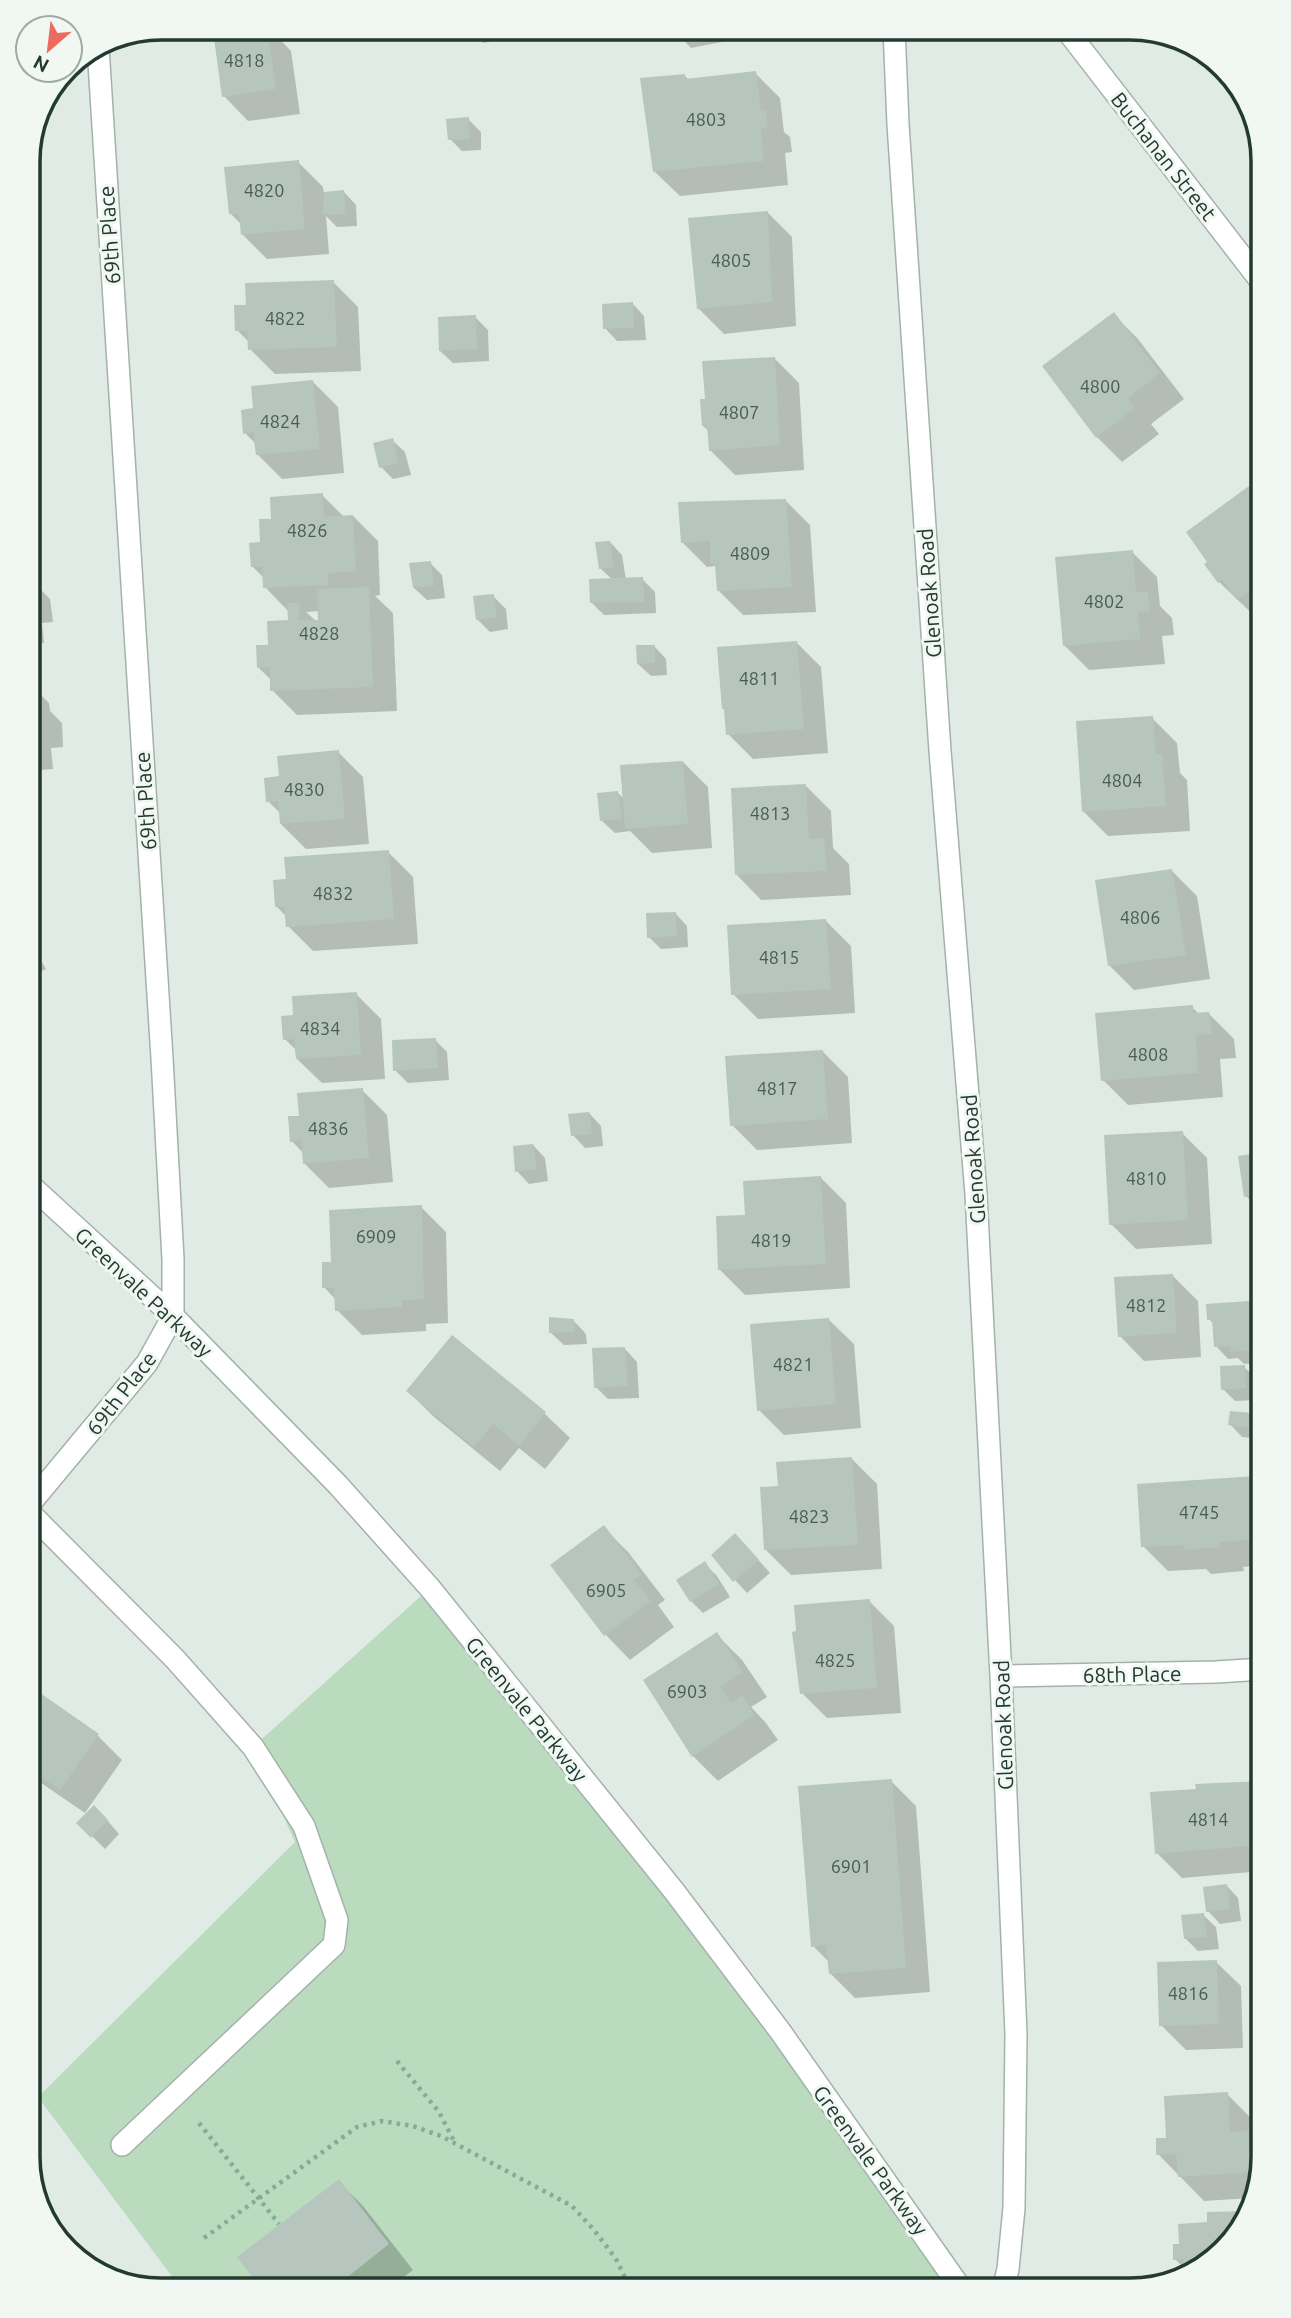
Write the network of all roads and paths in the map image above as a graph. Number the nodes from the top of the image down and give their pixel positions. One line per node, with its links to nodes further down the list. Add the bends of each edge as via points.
1 (895, 41): 10 (street, Glenoak Road, via 939,737 976,1194)
2 (1075, 41): 4 (street, Buchanan Street)
3 (99, 58): 6 (street, 69th Place, via 162,1058)
4 (1251, 268)
5 (40, 1195): 6 (street, Greenvale Parkway)
6 (173, 1316): 7 (street, 69th Place, via 147,1363); 19 (street, Greenvale Parkway, via 338,1485 447,1610 772,2021)
7 (40, 1494)
8 (40, 1522): 12 (street, via 175,1659 253,1748 304,1826 337,1920 334,1945)
9 (1251, 1670): 10 (street, 68th Place)
10 (1001, 1676): 20 (street, Glenoak Road, via 1016,2034 1014,2208)
11 (397, 2061): 13 (path, via 439,2112)
12 (177, 2094): 14 (street); 15 (path)
13 (455, 2144): 15 (path, via 413,2126 383,2121 357,2127); 18 (path, via 572,2206 616,2259)
14 (122, 2145)
15 (260, 2199): 16 (path); 17 (path)
16 (279, 2224)
17 (204, 2238)
18 (625, 2277)
19 (953, 2278)
20 (1006, 2278)

